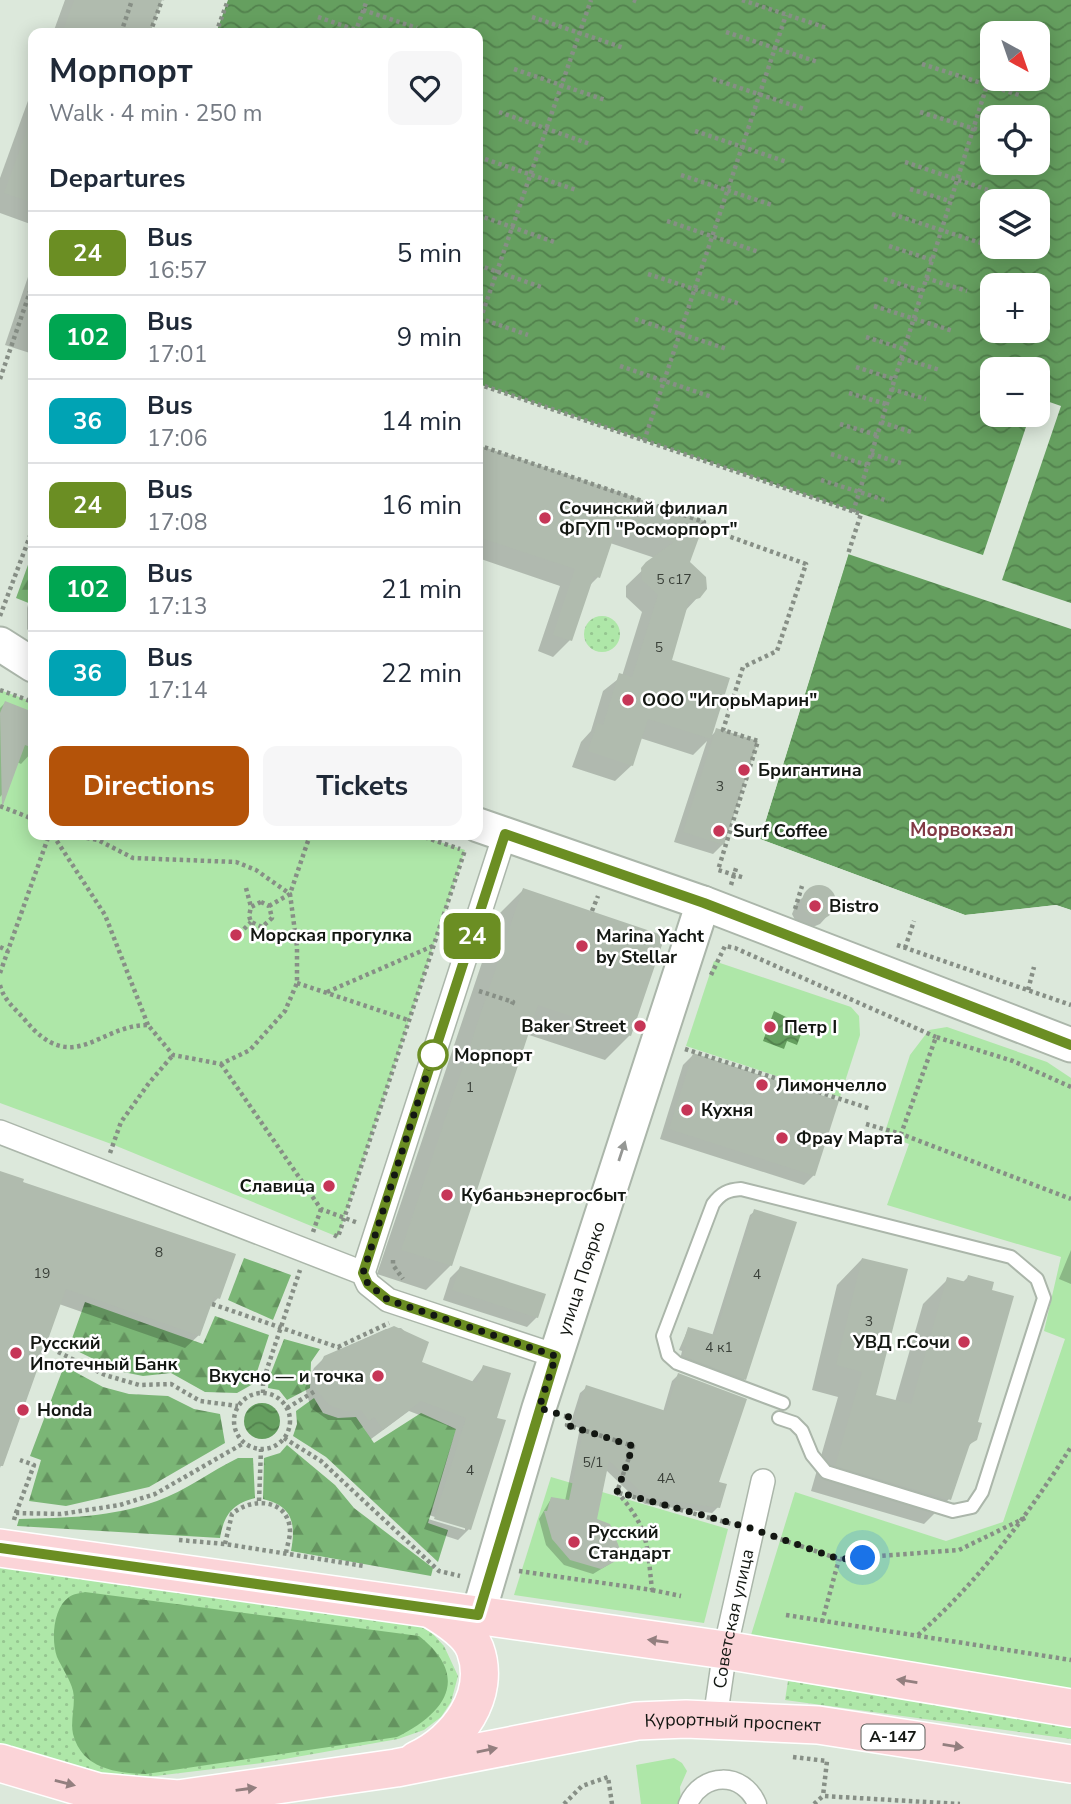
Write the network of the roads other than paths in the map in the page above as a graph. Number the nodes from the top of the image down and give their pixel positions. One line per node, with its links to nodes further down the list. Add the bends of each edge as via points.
1 (0, 645): 2 (main road)
2 (28, 662)
3 (483, 836): 5 (main road)
4 (481, 840): 8 (street, via 432,1056)
5 (716, 896): 6 (main road); 9 (main road, улица Поярко, one-way to 5)
6 (1071, 1045)
7 (0, 1132): 8 (street)
8 (363, 1273): 9 (street, via 368,1284 388,1300)
9 (556, 1356): 14 (main road, улица Поярко)
10 (783, 1403): 11 (lane, via 677,1363 664,1346 663,1336 713,1204 730,1190 741,1189 1011,1257 1042,1286 1044,1298 982,1492 972,1507 953,1511 826,1472 802,1431)
11 (779, 1418)
12 (763, 1481): 15 (street, Советская улица)
13 (6, 1538): 14 (main road, via 428,1607 462,1631)
14 (477, 1632): 15 (main road, one-way to 14); 20 (main road, Курортный проспект / А-147, via 478,1686 467,1718 440,1746)
15 (725, 1650): 16 (main road, one-way to 15); 17 (street, Советская улица)
16 (1071, 1708)
17 (715, 1718): 19 (main road, Курортный проспект / А-147, one-way to 19, via 818,1725); 20 (main road, Курортный проспект / А-147, one-way to 17, via 637,1721)
18 (0, 1763): 21 (main road, Курортный проспект / А-147, one-way to 21, via 98,1792)
19 (1071, 1764)
20 (396, 1768): 21 (main road, Курортный проспект / А-147, one-way to 20)
21 (169, 1801)
22 (688, 1804): 23 (street, via 700,1787 726,1779 745,1786)
23 (757, 1804)

